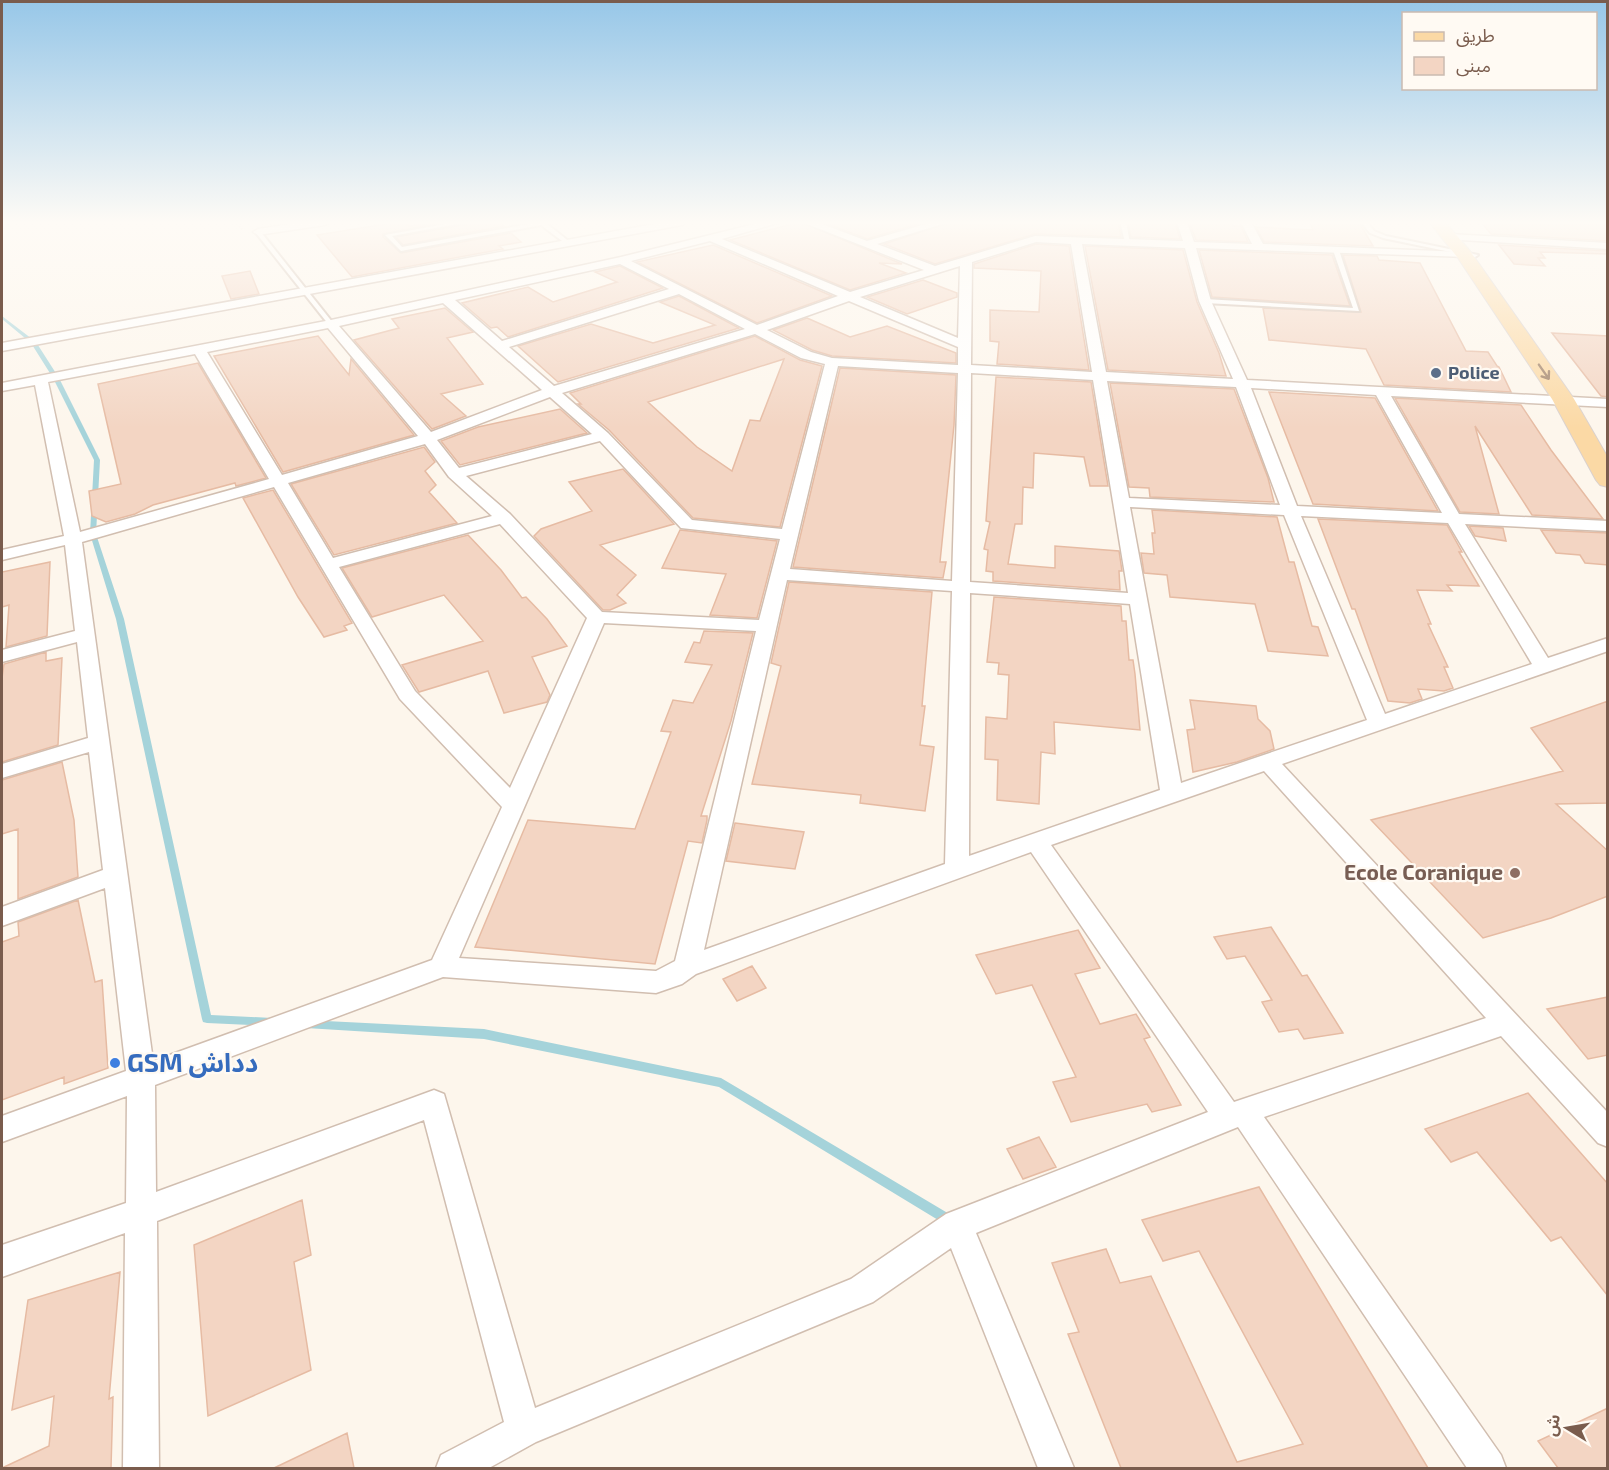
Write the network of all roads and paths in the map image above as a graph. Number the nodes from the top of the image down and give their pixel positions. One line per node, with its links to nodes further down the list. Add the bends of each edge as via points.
1 (313, 291): 13 (street)
2 (479, 291): 15 (street)
3 (678, 291): 20 (street)
4 (681, 291): 18 (street)
5 (837, 291): 14 (street)
6 (867, 291): 14 (street)
7 (965, 291): 19 (street)
8 (1085, 291): 25 (street)
9 (1202, 291): 16 (street)
10 (1350, 291): 16 (lane, via 1357,310)
11 (1491, 291): 31 (main road, one-way to 31)
12 (1498, 291): 32 (main road)
13 (306, 292): 17 (lane); 21 (street)
14 (850, 296): 18 (street); 19 (street)
15 (445, 298): 17 (street); 20 (street)
16 (1205, 301): 27 (street)
17 (331, 324): 22 (street); 35 (street)
18 (757, 329): 23 (street, via 806,355); 29 (street)
19 (964, 345): 24 (street)
20 (498, 346): 29 (street)
21 (2, 347)
22 (199, 349): 26 (street); 38 (street)
23 (832, 362): 24 (street); 45 (street)
24 (964, 369): 25 (street); 50 (street)
25 (1101, 376): 27 (street); 40 (street)
26 (41, 380): 28 (street); 46 (street)
27 (1242, 384): 30 (street); 41 (street)
28 (2, 387)
29 (553, 391): 34 (street); 35 (street)
30 (1381, 391): 31 (street); 43 (street)
31 (1563, 399): 32 (street); 39 (main road)
32 (1584, 400): 33 (street); 36 (main road)
33 (1608, 403)
34 (603, 436): 37 (street); 45 (street, via 687,524)
35 (428, 438): 37 (street); 38 (street)
36 (1608, 445)
37 (455, 474): 42 (street)
38 (277, 480): 46 (street); 48 (street)
39 (1608, 480)
40 (1120, 502): 41 (street); 51 (street)
41 (1290, 509): 43 (street); 58 (street)
42 (504, 518): 48 (street); 52 (street)
43 (1454, 519): 44 (street); 57 (street)
44 (1608, 526)
45 (789, 535): 49 (street)
46 (73, 539): 47 (street); 54 (street)
47 (2, 555)
48 (328, 565): 63 (street, via 407,695)
49 (779, 574): 50 (street); 53 (street)
50 (959, 586): 51 (street); 65 (street)
51 (1137, 599): 62 (street)
52 (597, 617): 53 (street); 63 (street)
53 (767, 626): 69 (street)
54 (85, 634): 56 (street); 59 (street)
55 (1608, 644): 57 (street)
56 (2, 656)
57 (1543, 666): 58 (street)
58 (1379, 723): 60 (street)
59 (99, 742): 61 (street); 66 (street)
60 (1267, 761): 62 (street); 70 (street)
61 (2, 771)
62 (1172, 794): 64 (street)
63 (512, 804): 68 (street)
64 (1036, 841): 65 (street); 72 (street)
65 (957, 868): 69 (street)
66 (116, 875): 67 (street); 71 (street)
67 (2, 917)
68 (442, 967): 69 (street, via 656,982); 71 (street)
69 (687, 967)
70 (1506, 1023): 72 (street); 74 (street)
71 (141, 1077): 73 (street); 75 (street)
72 (1236, 1115): 76 (street); 82 (street)
73 (2, 1129)
74 (1608, 1134)
75 (142, 1212): 77 (street); 78 (street, via 434,1103); 79 (street)
76 (957, 1225): 78 (street, via 862,1291); 81 (street)
77 (2, 1261)
78 (524, 1430): 80 (street)
79 (141, 1468)
80 (454, 1468)
81 (1056, 1468)
82 (1488, 1468)

